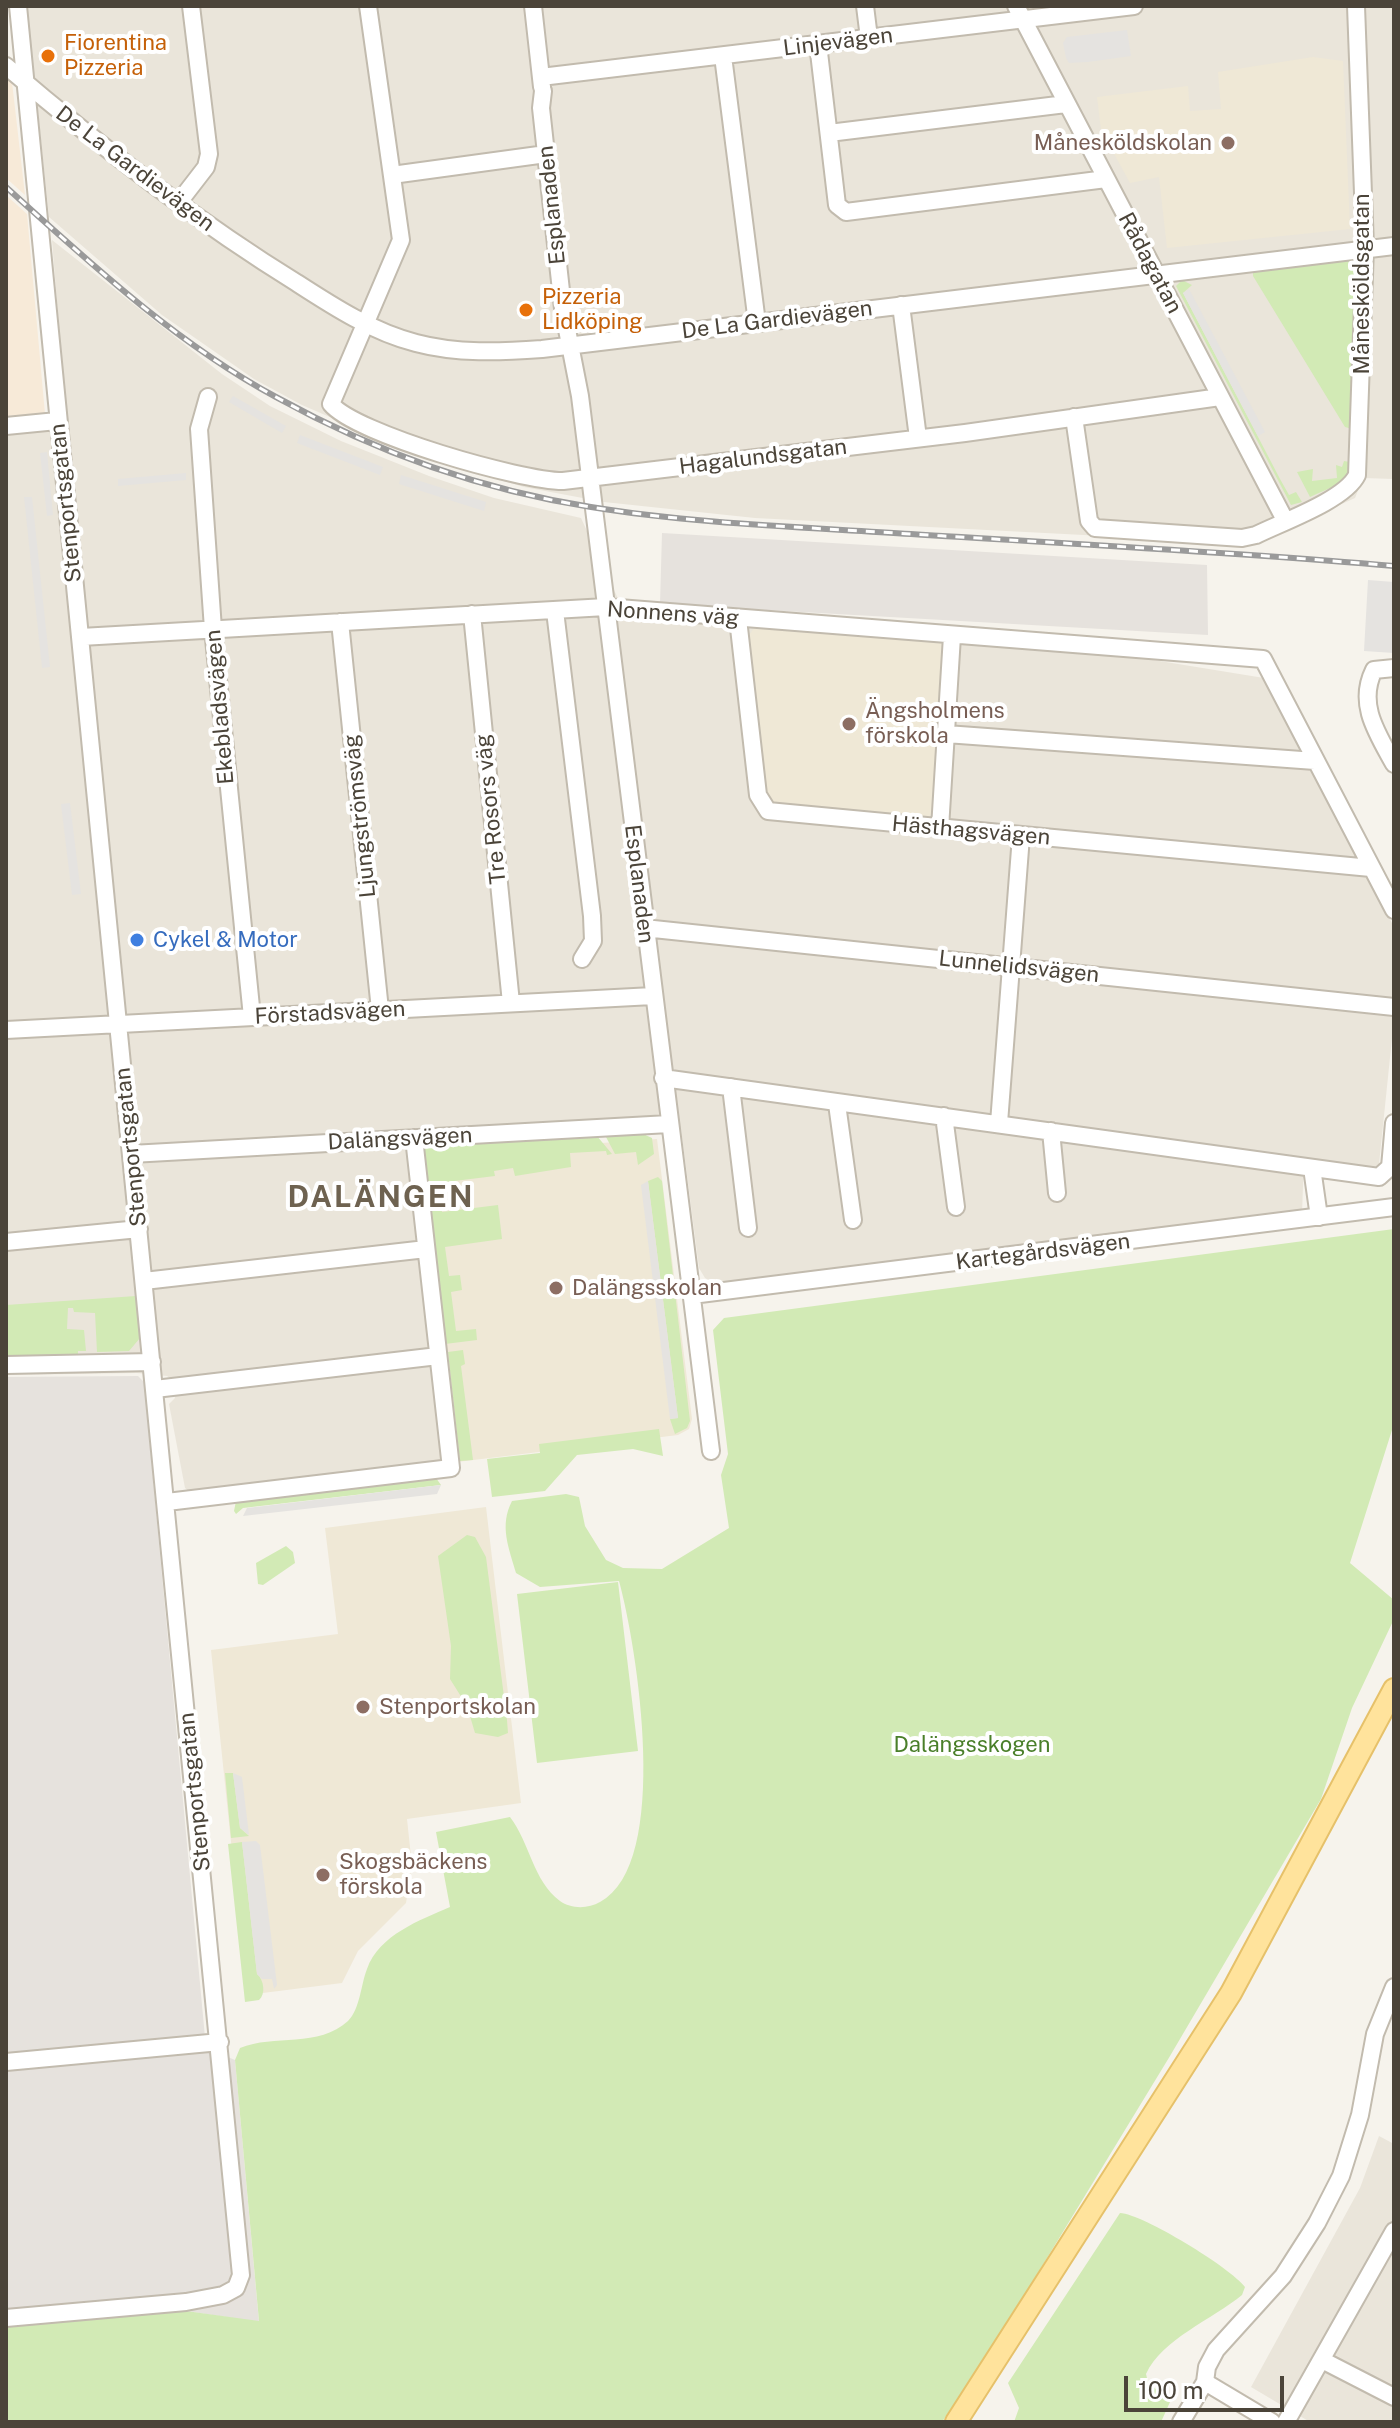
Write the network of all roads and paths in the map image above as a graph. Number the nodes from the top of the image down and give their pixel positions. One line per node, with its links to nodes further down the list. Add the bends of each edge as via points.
1 (18, 6): 9 (street, Stenportsgatan)
2 (193, 6): 21 (street, via 209,161)
3 (368, 6): 19 (street)
4 (533, 6): 14 (street, Esplanaden)
5 (865, 6): 10 (street)
6 (1134, 6): 8 (street, Linjevägen)
7 (1356, 6): 23 (street, Månesköldsgatan)
8 (1019, 13): 10 (street, Linjevägen); 16 (street, Rådagatan)
9 (13, 24): 15 (street, Stenportsgatan)
10 (869, 38): 11 (street, Linjevägen)
11 (818, 44): 12 (street, Linjevägen); 17 (street)
12 (723, 56): 14 (street, Linjevägen); 28 (street)
13 (6, 66): 15 (street, De La Gardievägen)
14 (542, 84): 18 (street, Esplanaden); 26 (street, Esplanaden, via 569,293)
15 (25, 85): 21 (street, De La Gardievägen); 33 (street, Stenportsgatan)
16 (1066, 104): 17 (street); 20 (street, Rådagatan)
17 (829, 133): 20 (street, via 837,205 846,212)
18 (546, 154): 19 (street); 26 (street, Esplanaden)
19 (392, 175): 27 (street, via 401,240)
20 (1106, 179): 24 (street, Rådagatan)
21 (179, 202): 27 (street, De La Gardievägen, via 237,245)
22 (1394, 246): 23 (street, De La Gardievägen)
23 (1365, 247): 24 (street, De La Gardievägen); 37 (street, Månesköldsgatan, via 1357,475 1348,489)
24 (1156, 273): 25 (street, De La Gardievägen); 31 (street, Rådagatan)
25 (901, 305): 28 (street, De La Gardievägen); 35 (street)
26 (567, 318): 29 (street, Esplanaden)
27 (364, 323): 29 (street, De La Gardievägen, via 413,343 452,350 516,351); 36 (street, Hagalundsgatan, via 334,392 334,409 404,441 532,479)
28 (757, 323): 29 (street, De La Gardievägen)
29 (570, 344): 36 (street, Esplanaden)
30 (208, 397): 43 (street, Ekebladsvägen, via 199,429)
31 (1220, 397): 32 (street, Hagalundsgatan); 37 (street, Rådagatan)
32 (1074, 417): 35 (street, Hagalundsgatan); 37 (street, Månesköldsgatan, via 1091,526 1242,538)
33 (57, 421): 34 (street); 45 (street, Stenportsgatan)
34 (6, 426)
35 (918, 438): 36 (street, Hagalundsgatan)
36 (590, 478): 38 (street, Esplanaden)
37 (1285, 520)
38 (606, 607): 39 (street, Nonnens väg); 41 (street, Nonnens väg); 54 (street, Esplanaden)
39 (555, 611): 40 (street, Nonnens väg); 55 (street, via 592,916 593,941)
40 (472, 614): 42 (street, Nonnens väg); 58 (street, Tre Rosors väg)
41 (738, 619): 44 (street, Nonnens väg); 50 (street, Hästhagsvägen, via 758,795 764,809)
42 (340, 622): 43 (street, Nonnens väg); 60 (street, Ljungströmsväg)
43 (213, 629): 45 (street, Nonnens väg); 61 (street, Ekebladsvägen)
44 (952, 636): 47 (street); 48 (street, Nonnens väg, via 1264,660)
45 (81, 637): 62 (street, Stenportsgatan)
46 (1394, 668): 49 (street, via 1374,670 1366,691 1371,719)
47 (946, 734): 48 (street); 50 (street)
48 (1315, 761): 52 (street)
49 (1394, 764)
50 (940, 828): 51 (street, Hästhagsvägen)
51 (1021, 836): 52 (street, Hästhagsvägen); 56 (street)
52 (1371, 868): 53 (street)
53 (1394, 910)
54 (644, 928): 56 (street, Lunnelidsvägen); 57 (street, Esplanaden)
55 (582, 959)
56 (1011, 966): 59 (street, Lunnelidsvägen); 68 (street)
57 (653, 996): 58 (street, Förstadsvägen); 64 (street, Esplanaden)
58 (511, 1003): 60 (street, Förstadsvägen)
59 (1394, 1007)
60 (380, 1010): 61 (street, Förstadsvägen)
61 (252, 1017): 62 (street, Förstadsvägen)
62 (118, 1024): 63 (street, Förstadsvägen); 73 (street, Stenportsgatan)
63 (6, 1030)
64 (663, 1078): 65 (street); 70 (street, Esplanaden)
65 (731, 1087): 66 (street); 80 (street)
66 (837, 1104): 67 (street); 79 (street)
67 (944, 1116): 68 (street); 76 (street)
68 (999, 1123): 71 (street)
69 (1394, 1123): 74 (street, via 1390,1167 1379,1177)
70 (669, 1124): 72 (street, Dalängsvägen); 85 (street, Esplanaden)
71 (1051, 1131): 74 (street); 75 (street)
72 (414, 1138): 73 (street, Dalängsvägen); 83 (street)
73 (131, 1154): 81 (street, Stenportsgatan)
74 (1312, 1168): 78 (street)
75 (1057, 1193)
76 (956, 1207)
77 (1394, 1207): 78 (street, Kartegårdsvägen)
78 (1319, 1217): 85 (street, Kartegårdsvägen)
79 (853, 1220)
80 (748, 1228)
81 (139, 1229): 82 (street); 84 (street, Stenportsgatan)
82 (6, 1242)
83 (426, 1249): 84 (street); 86 (street)
84 (144, 1281): 87 (street, Stenportsgatan)
85 (692, 1295): 90 (street, Esplanaden)
86 (438, 1356): 89 (street); 91 (street, via 451,1468)
87 (152, 1362): 88 (street); 89 (street, Stenportsgatan)
88 (6, 1365)
89 (155, 1389): 91 (street, Stenportsgatan)
90 (711, 1451)
91 (167, 1502): 94 (street, Stenportsgatan)
92 (1394, 1689): 101 (main road, via 1231,1993)
93 (1394, 1987): 99 (street, via 1375,2034 1360,2115 1341,2176 1283,2276 1216,2350)
94 (220, 2042): 95 (street); 97 (street, Stenportsgatan, via 240,2252 236,2288 186,2302)
95 (6, 2062)
96 (1394, 2231): 98 (street)
97 (6, 2318)
98 (1322, 2360): 100 (street); 104 (street)
99 (1205, 2382): 102 (street); 103 (street)
100 (1394, 2397)
101 (956, 2422)
102 (1181, 2422)
103 (1272, 2422)
104 (1286, 2422)

